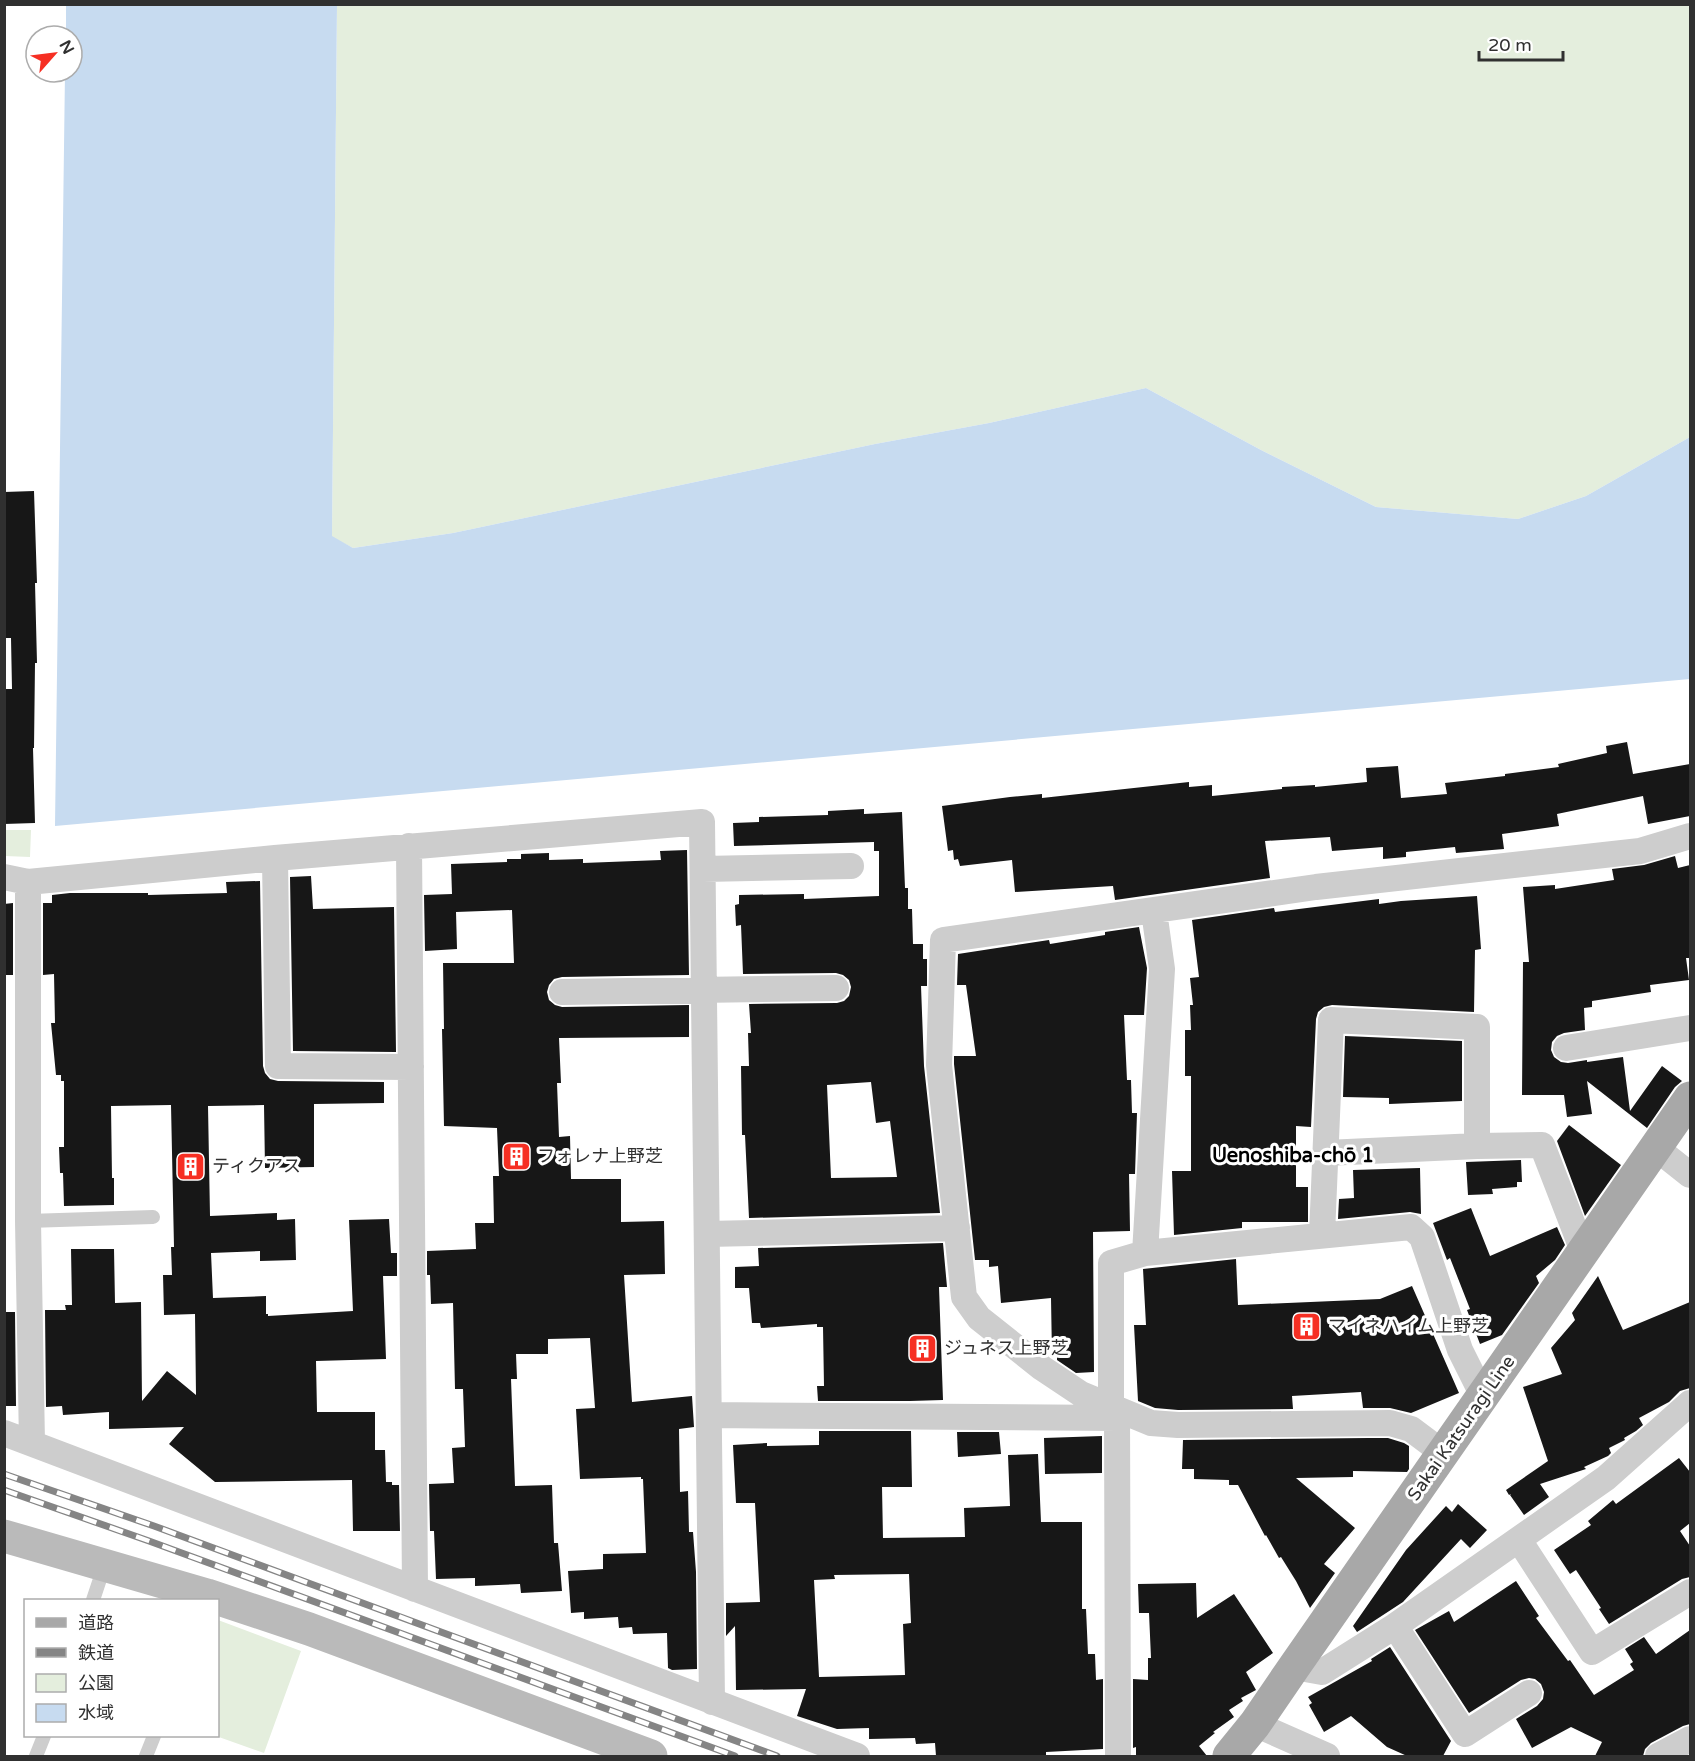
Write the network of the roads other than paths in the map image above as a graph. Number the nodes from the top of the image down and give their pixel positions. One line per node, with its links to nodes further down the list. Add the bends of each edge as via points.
1 (1690, 836): 7 (street, via 1640,850 1316,887)
2 (409, 846): 3 (street); 5 (street, via 702,822); 13 (street)
3 (275, 858): 6 (street); 13 (street, via 278,1066)
4 (851, 866): 5 (street)
5 (703, 869): 9 (street)
6 (16, 879): 20 (street)
7 (1154, 911): 21 (street, via 943,940 939,1065); 25 (street, via 1162,969)
8 (836, 988): 9 (street)
9 (704, 990): 10 (street); 22 (street)
10 (562, 992)
11 (1690, 1028): 12 (street)
12 (1566, 1048)
13 (411, 1067): 36 (street)
14 (1690, 1098): 16 (main road, Sakai Katsuragi Line)
15 (1478, 1146): 17 (street); 17 (street, via 1477,1027 1331,1020); 24 (street, via 1542,1145)
16 (1656, 1148): 18 (street); 24 (main road, Sakai Katsuragi Line)
17 (1326, 1153): 23 (street)
18 (1690, 1175)
19 (153, 1217): 20 (lane)
20 (28, 1221): 31 (street)
21 (957, 1228): 22 (street); 28 (street, via 964,1297 979,1318 1042,1368)
22 (707, 1234): 29 (street)
23 (1322, 1235): 25 (street); 26 (street, via 1411,1227 1422,1237 1460,1350)
24 (1583, 1251): 26 (main road, Sakai Katsuragi Line)
25 (1145, 1253): 28 (street, via 1111,1263)
26 (1483, 1396): 32 (main road, Sakai Katsuragi Line)
27 (1690, 1403): 34 (street, via 1606,1478)
28 (1115, 1411): 29 (street); 32 (street, via 1151,1423 1178,1425 1390,1423 1412,1429); 53 (street)
29 (709, 1415): 44 (street)
30 (4, 1433): 31 (street)
31 (32, 1443): 36 (street)
32 (1443, 1453): 42 (main road, Sakai Katsuragi Line)
33 (4, 1536): 35 (street)
34 (1519, 1540): 37 (street, via 1592,1652); 41 (street)
35 (105, 1564): 38 (street); 39 (lane)
36 (415, 1589): 44 (street)
37 (1690, 1592)
38 (206, 1598)
39 (93, 1599)
40 (219, 1602): 51 (street, via 309,1629)
41 (1395, 1626): 42 (street, via 1322,1672); 43 (street, via 1465,1734)
42 (1294, 1667): 45 (main road, Sakai Katsuragi Line)
43 (1529, 1693)
44 (712, 1702): 52 (street)
45 (1256, 1724): 54 (main road, Sakai Katsuragi Line); 55 (street)
46 (44, 1737): 49 (lane)
47 (154, 1737): 50 (lane)
48 (1690, 1739): 56 (street)
49 (36, 1756)
50 (146, 1756)
51 (651, 1756)
52 (856, 1756)
53 (1118, 1756)
54 (1229, 1756)
55 (1327, 1756)
56 (1658, 1756)

